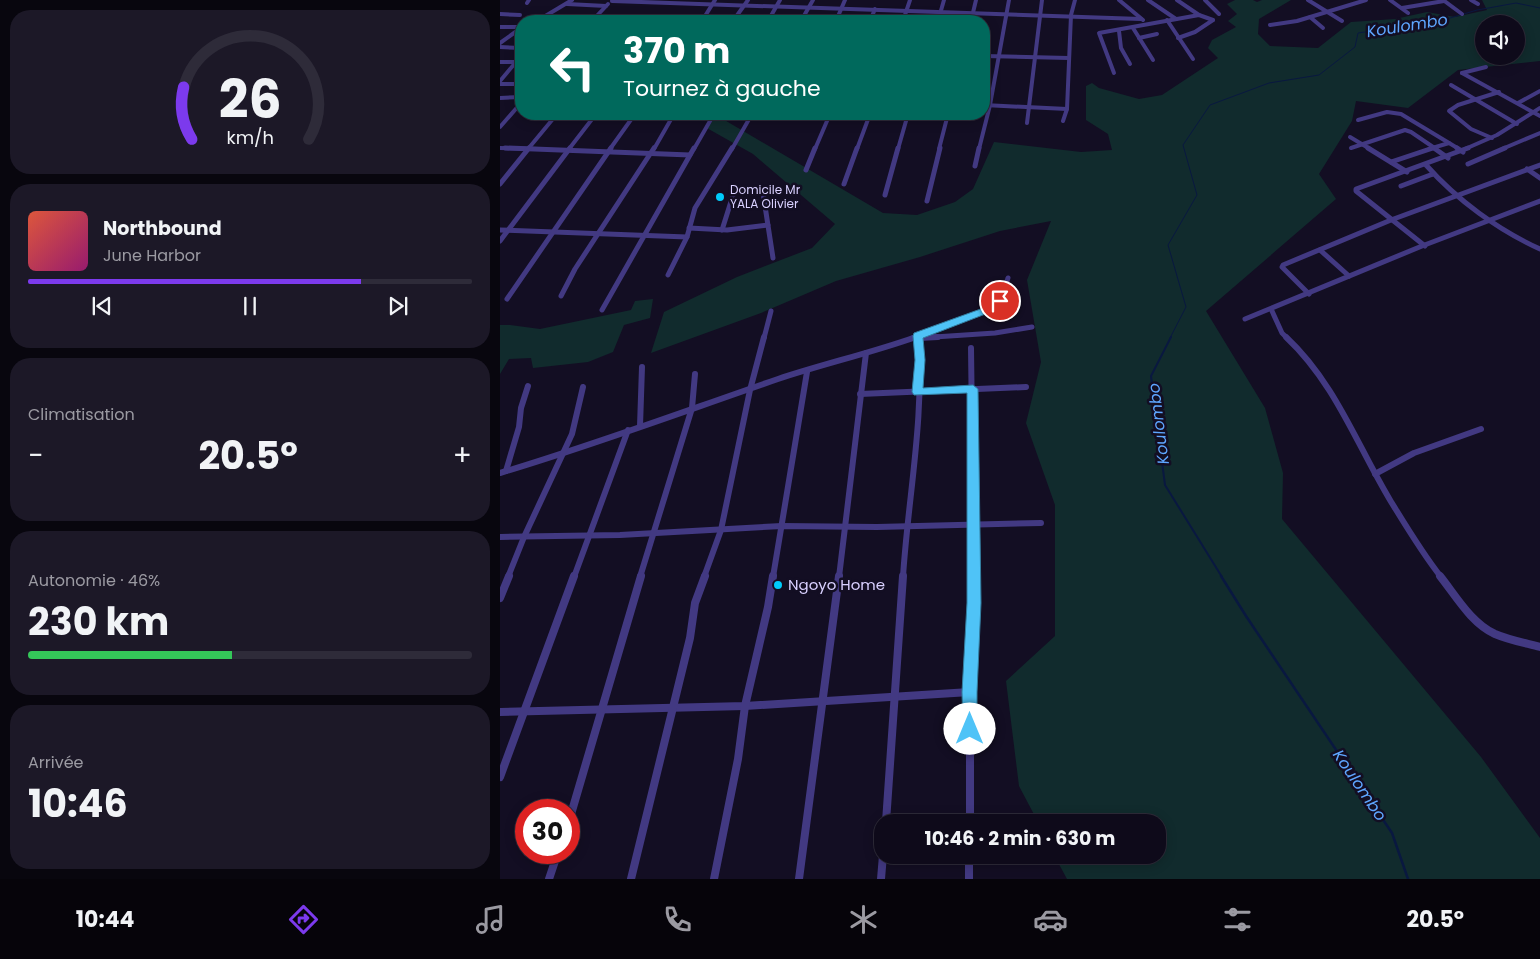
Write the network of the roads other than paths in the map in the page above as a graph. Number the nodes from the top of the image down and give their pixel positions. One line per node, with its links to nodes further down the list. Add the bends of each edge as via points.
1 (572, 0): 27 (street)
2 (612, 0): 24 (street); 33 (street)
3 (716, 0): 28 (street)
4 (748, 0): 32 (street)
5 (780, 0): 34 (street)
6 (813, 0): 35 (street)
7 (845, 0): 36 (street)
8 (910, 0): 39 (street)
9 (944, 0): 40 (street)
10 (976, 0): 41 (street)
11 (1010, 0): 44 (street)
12 (1042, 0): 46 (street)
13 (1075, 0): 61 (street)
14 (1119, 0): 65 (street)
15 (1148, 0): 64 (street)
16 (1177, 0): 62 (street)
17 (1205, 0): 47 (street)
18 (1308, 0): 42 (street)
19 (1366, 0): 29 (street)
20 (1390, 0): 37 (street)
21 (1419, 0): 30 (street)
22 (1443, 0): 30 (street); 48 (street)
23 (1471, 0): 31 (street)
24 (650, 1): 26 (street)
25 (1345, 1): 29 (street)
26 (678, 2): 28 (street)
27 (567, 4): 33 (street); 50 (street)
28 (713, 4): 32 (street); 52 (street)
29 (1351, 4): 42 (street)
30 (1424, 4): 37 (street)
31 (1478, 4)
32 (744, 5): 34 (street); 53 (street)
33 (606, 6): 51 (street)
34 (776, 6): 35 (street); 54 (street)
35 (809, 7): 36 (street); 55 (street)
36 (841, 8): 38 (street); 56 (street)
37 (1402, 8): 43 (street)
38 (875, 9): 39 (street); 57 (street)
39 (906, 10): 40 (street); 58 (street)
40 (941, 11): 41 (street); 59 (street)
41 (973, 12): 44 (street); 60 (street)
42 (1327, 12): 63 (street); 67 (street)
43 (1408, 12)
44 (1007, 13): 46 (street); 83 (street)
45 (500, 14): 49 (street)
46 (1041, 14): 61 (street); 84 (street)
47 (1219, 14)
48 (1462, 14)
49 (520, 15)
50 (548, 15)
51 (598, 15)
52 (706, 15)
53 (737, 15)
54 (771, 15)
55 (805, 15)
56 (838, 15)
57 (872, 15)
58 (905, 15)
59 (940, 15)
60 (972, 15)
61 (1071, 15): 65 (street); 85 (street)
62 (1198, 15): 64 (street); 78 (street, via 1213,20)
63 (1310, 17): 69 (street); 73 (street)
64 (1176, 18): 66 (street)
65 (1141, 19): 68 (street)
66 (1167, 20): 68 (street); 78 (street)
67 (1342, 21)
68 (1147, 24): 72 (street)
69 (1270, 25)
70 (500, 27): 71 (street)
71 (515, 28)
72 (1133, 28): 74 (street); 77 (street)
73 (1323, 28)
74 (1119, 31): 91 (street, via 1121,48); 93 (street, via 1099,34)
75 (515, 32): 79 (street)
76 (1157, 34): 77 (street)
77 (1138, 38): 87 (street)
78 (1178, 38): 86 (street)
79 (502, 41)
80 (500, 48): 81 (street)
81 (515, 48)
82 (990, 56): 83 (street)
83 (999, 56): 84 (street); 103 (street)
84 (1034, 57): 85 (street); 104 (street)
85 (1069, 58): 106 (street)
86 (1193, 59)
87 (1153, 60)
88 (500, 62): 89 (street)
89 (515, 62)
90 (515, 63): 94 (street)
91 (1130, 64)
92 (1486, 67): 98 (street, via 1462,73)
93 (1114, 73)
94 (500, 83): 95 (street)
95 (515, 84)
96 (1452, 85): 101 (street)
97 (1540, 90): 102 (street)
98 (1499, 92): 101 (street); 102 (street)
99 (500, 98): 100 (street)
100 (515, 98)
101 (1476, 99): 124 (street); 128 (street, via 1449,111 1471,129)
102 (1518, 103): 108 (street)
103 (990, 105): 104 (street)
104 (1028, 107): 106 (street); 123 (street)
105 (1540, 108): 108 (street)
106 (1067, 109): 122 (street)
107 (515, 111): 125 (street)
108 (1534, 112): 109 (street); 124 (street)
109 (1540, 116)
110 (552, 120): 134 (street)
111 (591, 120): 135 (street)
112 (631, 120): 136 (street)
113 (671, 120): 138 (street)
114 (710, 120): 139 (street)
115 (749, 120): 163 (street, via 700,198)
116 (827, 120): 147 (street)
117 (868, 120): 152 (street)
118 (906, 120): 156 (street)
119 (946, 120): 158 (street)
120 (986, 120): 145 (street)
121 (1358, 120): 129 (street, via 1386,112 1396,113)
122 (1063, 121)
123 (1027, 123)
124 (1517, 124): 128 (street)
125 (500, 127)
126 (1540, 133): 142 (street)
127 (1350, 137): 130 (street)
128 (1492, 138): 137 (street)
129 (1449, 143): 133 (street); 137 (street)
130 (1362, 144): 132 (street); 133 (street, via 1405,130); 141 (street)
131 (500, 148): 134 (street)
132 (1351, 148)
133 (1434, 148): 140 (street); 141 (street)
134 (527, 149): 135 (street); 151 (street)
135 (568, 151): 136 (street); 166 (street)
136 (609, 152): 138 (street); 167 (street)
137 (1463, 152): 140 (street)
138 (651, 154): 139 (street); 168 (street)
139 (690, 155): 169 (street)
140 (1448, 158): 143 (street)
141 (1391, 162): 148 (street)
142 (1468, 164)
143 (1426, 165): 148 (street); 149 (street)
144 (1540, 165): 146 (street)
145 (975, 166)
146 (1528, 169): 150 (street); 157 (street)
147 (806, 170)
148 (1407, 172): 161 (street, via 1355,190)
149 (1432, 174): 153 (street); 157 (street)
150 (1540, 178)
151 (500, 184)
152 (844, 184)
153 (1401, 186)
154 (734, 192): 165 (street)
155 (763, 193): 162 (street)
156 (885, 195)
157 (1460, 195): 160 (street); 161 (street)
158 (926, 200)
159 (1540, 201): 160 (street)
160 (1491, 219): 172 (street); 173 (street, via 1521,240)
161 (1392, 220): 172 (street); 174 (street)
162 (768, 225): 165 (street); 175 (street)
163 (690, 228): 165 (street); 170 (street)
164 (500, 230): 166 (street)
165 (722, 230)
166 (508, 231): 167 (street); 171 (street)
167 (553, 233): 168 (street); 181 (street)
168 (598, 235): 169 (street); 180 (street, via 575,269)
169 (642, 236): 170 (street); 182 (street)
170 (687, 237): 176 (street)
171 (500, 241)
172 (1425, 246): 177 (street)
173 (1540, 248)
174 (1320, 250): 177 (street); 179 (street, via 1282,266)
175 (773, 258)
176 (668, 275)
177 (1349, 276): 179 (street)
178 (1008, 278): 187 (street, via 1002,298 992,308)
179 (1309, 294): 183 (street)
180 (562, 296)
181 (507, 299)
182 (602, 310)
183 (1272, 310): 185 (street); 206 (street, via 1282,333 1311,362 1333,394)
184 (771, 311): 197 (street)
185 (1245, 319)
186 (1032, 327): 187 (street, via 995,333)
187 (918, 337): 189 (street); 198 (street)
188 (970, 348): 196 (street)
189 (866, 353): 191 (street); 199 (street)
190 (642, 367): 201 (street)
191 (807, 372): 197 (street); 210 (street)
192 (695, 374): 200 (street)
193 (528, 386): 205 (street, via 519,427)
194 (583, 387): 204 (street, via 572,434)
195 (1026, 387): 196 (street)
196 (973, 389): 198 (street); 208 (street)
197 (750, 390): 200 (street); 212 (street)
198 (918, 392): 199 (street); 209 (street, via 914,471)
199 (860, 394): 211 (street)
200 (692, 408): 201 (street); 213 (street)
201 (640, 426): 202 (street)
202 (628, 430): 204 (street); 214 (street)
203 (1481, 430): 206 (street, via 1414,453)
204 (560, 455): 205 (street); 216 (street)
205 (503, 472)
206 (1375, 474): 218 (street, via 1405,524 1469,614 1496,634)
207 (1042, 523): 208 (street)
208 (973, 524): 209 (street); 219 (street)
209 (906, 525): 211 (street); 220 (street)
210 (782, 526): 211 (street); 212 (street); 222 (street, via 768,607)
211 (844, 527): 221 (street)
212 (721, 530): 213 (street); 223 (street, via 696,603)
213 (653, 533): 214 (street); 224 (street)
214 (590, 536): 216 (street); 226 (street)
215 (500, 537): 216 (street)
216 (524, 537): 217 (street)
217 (500, 598)
218 (1540, 647)
219 (970, 692): 220 (street); 230 (street)
220 (896, 696): 221 (street); 229 (street)
221 (821, 701): 222 (street); 237 (street)
222 (745, 706): 223 (street); 236 (street, via 735,778)
223 (672, 707): 224 (street); 235 (street)
224 (603, 710): 226 (street); 228 (street)
225 (500, 712): 226 (street)
226 (524, 712): 227 (street)
227 (500, 777)
228 (576, 799)
229 (887, 814)
230 (970, 814)
231 (554, 864): 234 (street)
232 (882, 864): 238 (street)
233 (969, 864): 239 (street)
234 (549, 879)
235 (631, 879)
236 (714, 879)
237 (799, 879)
238 (881, 879)
239 (969, 879)

